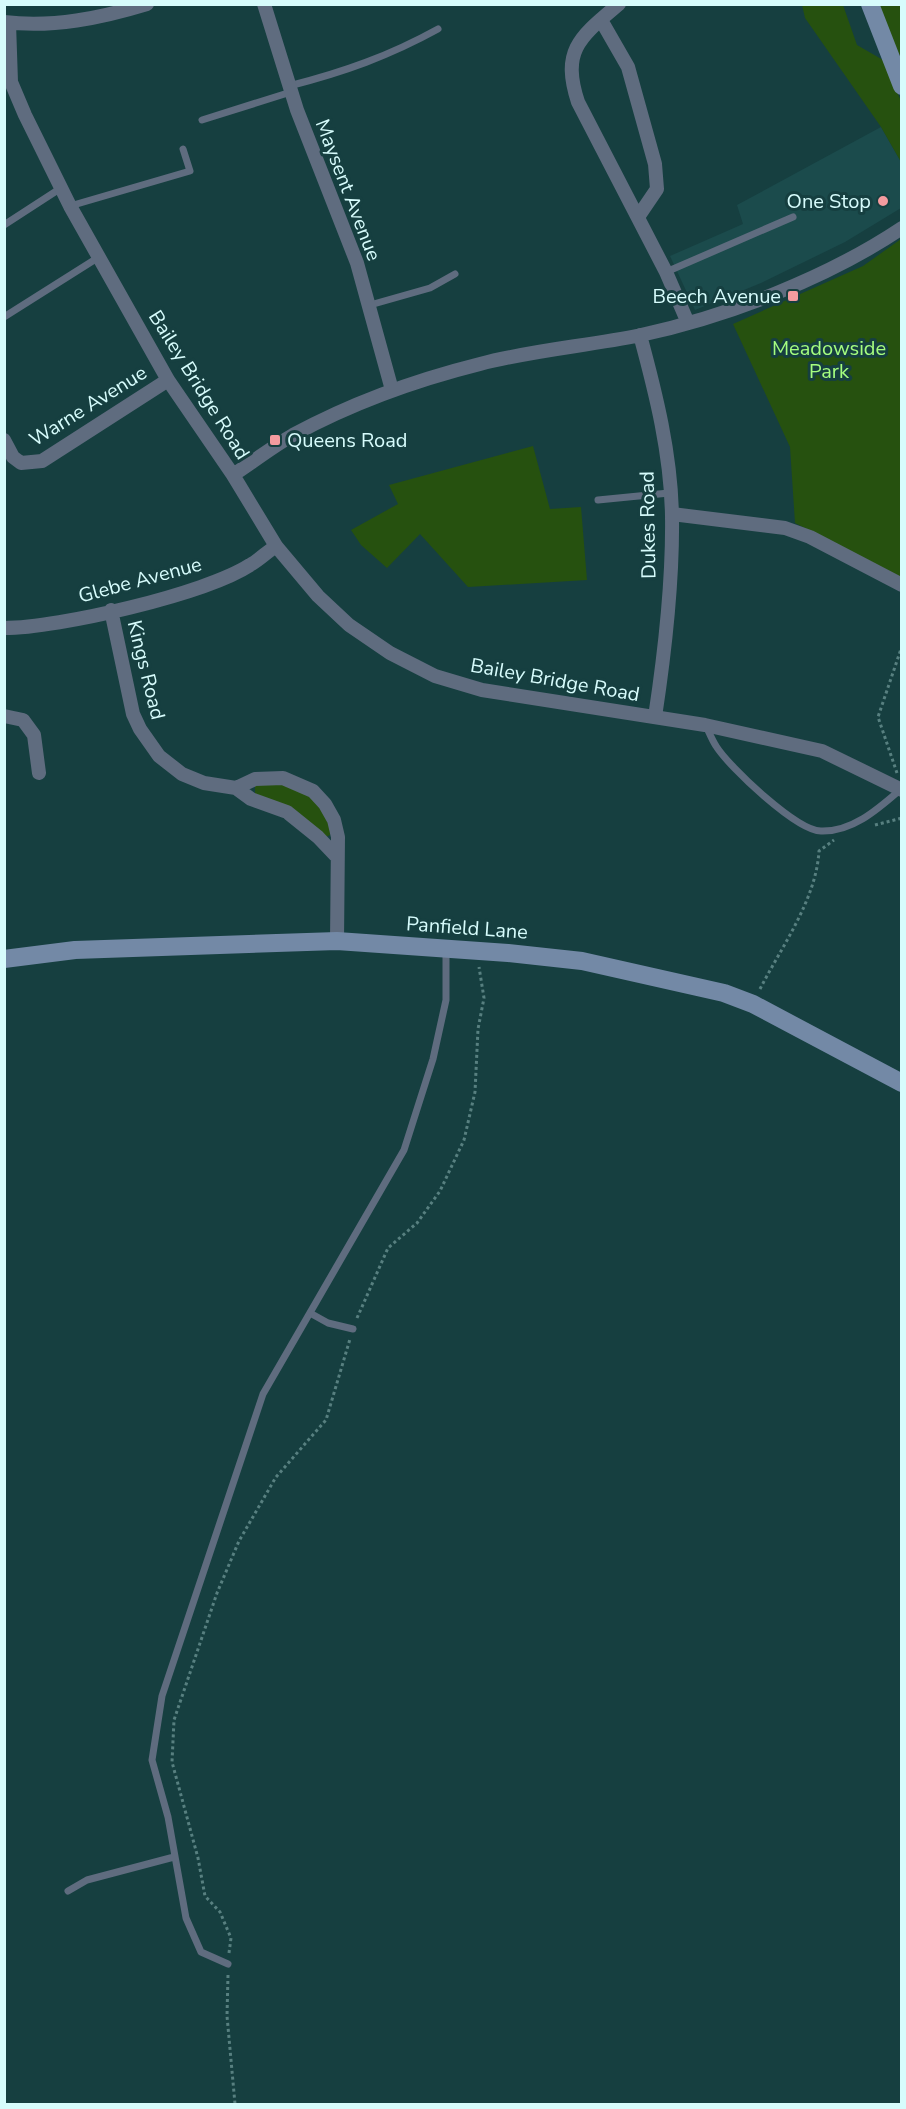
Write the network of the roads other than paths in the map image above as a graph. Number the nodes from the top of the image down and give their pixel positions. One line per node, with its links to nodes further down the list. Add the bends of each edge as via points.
1 (147, 4): 6 (street, via 100,18)
2 (264, 4): 10 (street, Maysent Avenue)
3 (619, 4): 5 (street)
4 (870, 4): 9 (street)
5 (601, 20): 15 (street, via 628,67 655,164 657,189); 15 (street, via 580,40 571,61 571,79 578,102)
6 (7, 22): 8 (street, Bailey Bridge Road)
7 (438, 29): 10 (lane, via 394,53)
8 (8, 84): 13 (street, Bailey Bridge Road)
9 (902, 86)
10 (290, 89): 11 (lane); 22 (street, Maysent Avenue)
11 (202, 120)
12 (183, 149): 14 (lane, via 190,171)
13 (61, 188): 14 (street, Bailey Bridge Road); 17 (lane)
14 (70, 206): 19 (street, Bailey Bridge Road)
15 (638, 217): 20 (street)
16 (793, 217): 20 (lane)
17 (4, 225)
18 (902, 228): 24 (street, via 828,269)
19 (99, 257): 23 (lane); 26 (street, Bailey Bridge Road)
20 (666, 272): 24 (street)
21 (455, 274): 22 (lane, via 430,288)
22 (370, 305): 27 (street, Maysent Avenue)
23 (4, 317)
24 (688, 323): 25 (street)
25 (640, 335): 27 (street, via 521,354); 30 (street, Dukes Road, via 658,403)
26 (168, 380): 28 (street, Warne Avenue, via 42,461 21,462 13,457); 29 (street, Bailey Bridge Road)
27 (392, 390): 29 (street, via 293,435)
28 (4, 440)
29 (233, 475): 33 (street, Bailey Bridge Road)
30 (669, 493): 31 (lane); 32 (street, Dukes Road)
31 (598, 500)
32 (672, 514): 34 (street, via 785,528); 38 (street, Dukes Road, via 667,619)
33 (276, 546): 35 (street, Glebe Avenue, via 249,566 188,592); 38 (street, Bailey Bridge Road, via 318,596 349,625 435,676 482,690)
34 (902, 585)
35 (111, 610): 36 (street, Glebe Avenue); 41 (street, Kings Road, via 133,714 148,743 182,774 204,783)
36 (4, 628)
37 (4, 716): 40 (street, via 23,720 34,735)
38 (655, 717): 39 (street, Bailey Bridge Road)
39 (705, 725): 42 (street, Bailey Bridge Road, via 822,751); 42 (lane, via 717,747 783,814 820,831 849,825 872,814)
40 (39, 773)
41 (236, 788): 43 (street, Kings Road, via 251,799 287,812); 43 (street, Kings Road, via 255,779 283,778 313,791 334,820)
42 (901, 789)
43 (337, 857): 44 (street, Kings Road)
44 (337, 941): 45 (street, Panfield Lane); 46 (street, Panfield Lane, via 75,950)
45 (446, 948): 47 (street, Panfield Lane, via 582,961 724,993 753,1004); 48 (lane, via 446,1000 434,1059 404,1150)
46 (4, 959)
47 (902, 1083)
48 (310, 1313): 49 (lane, via 328,1323); 50 (lane, via 263,1394 162,1696 152,1760 161,1784)
49 (353, 1329)
50 (174, 1857): 51 (lane, via 87,1880); 52 (lane, via 186,1918 201,1952)
51 (68, 1891)
52 (228, 1964)

